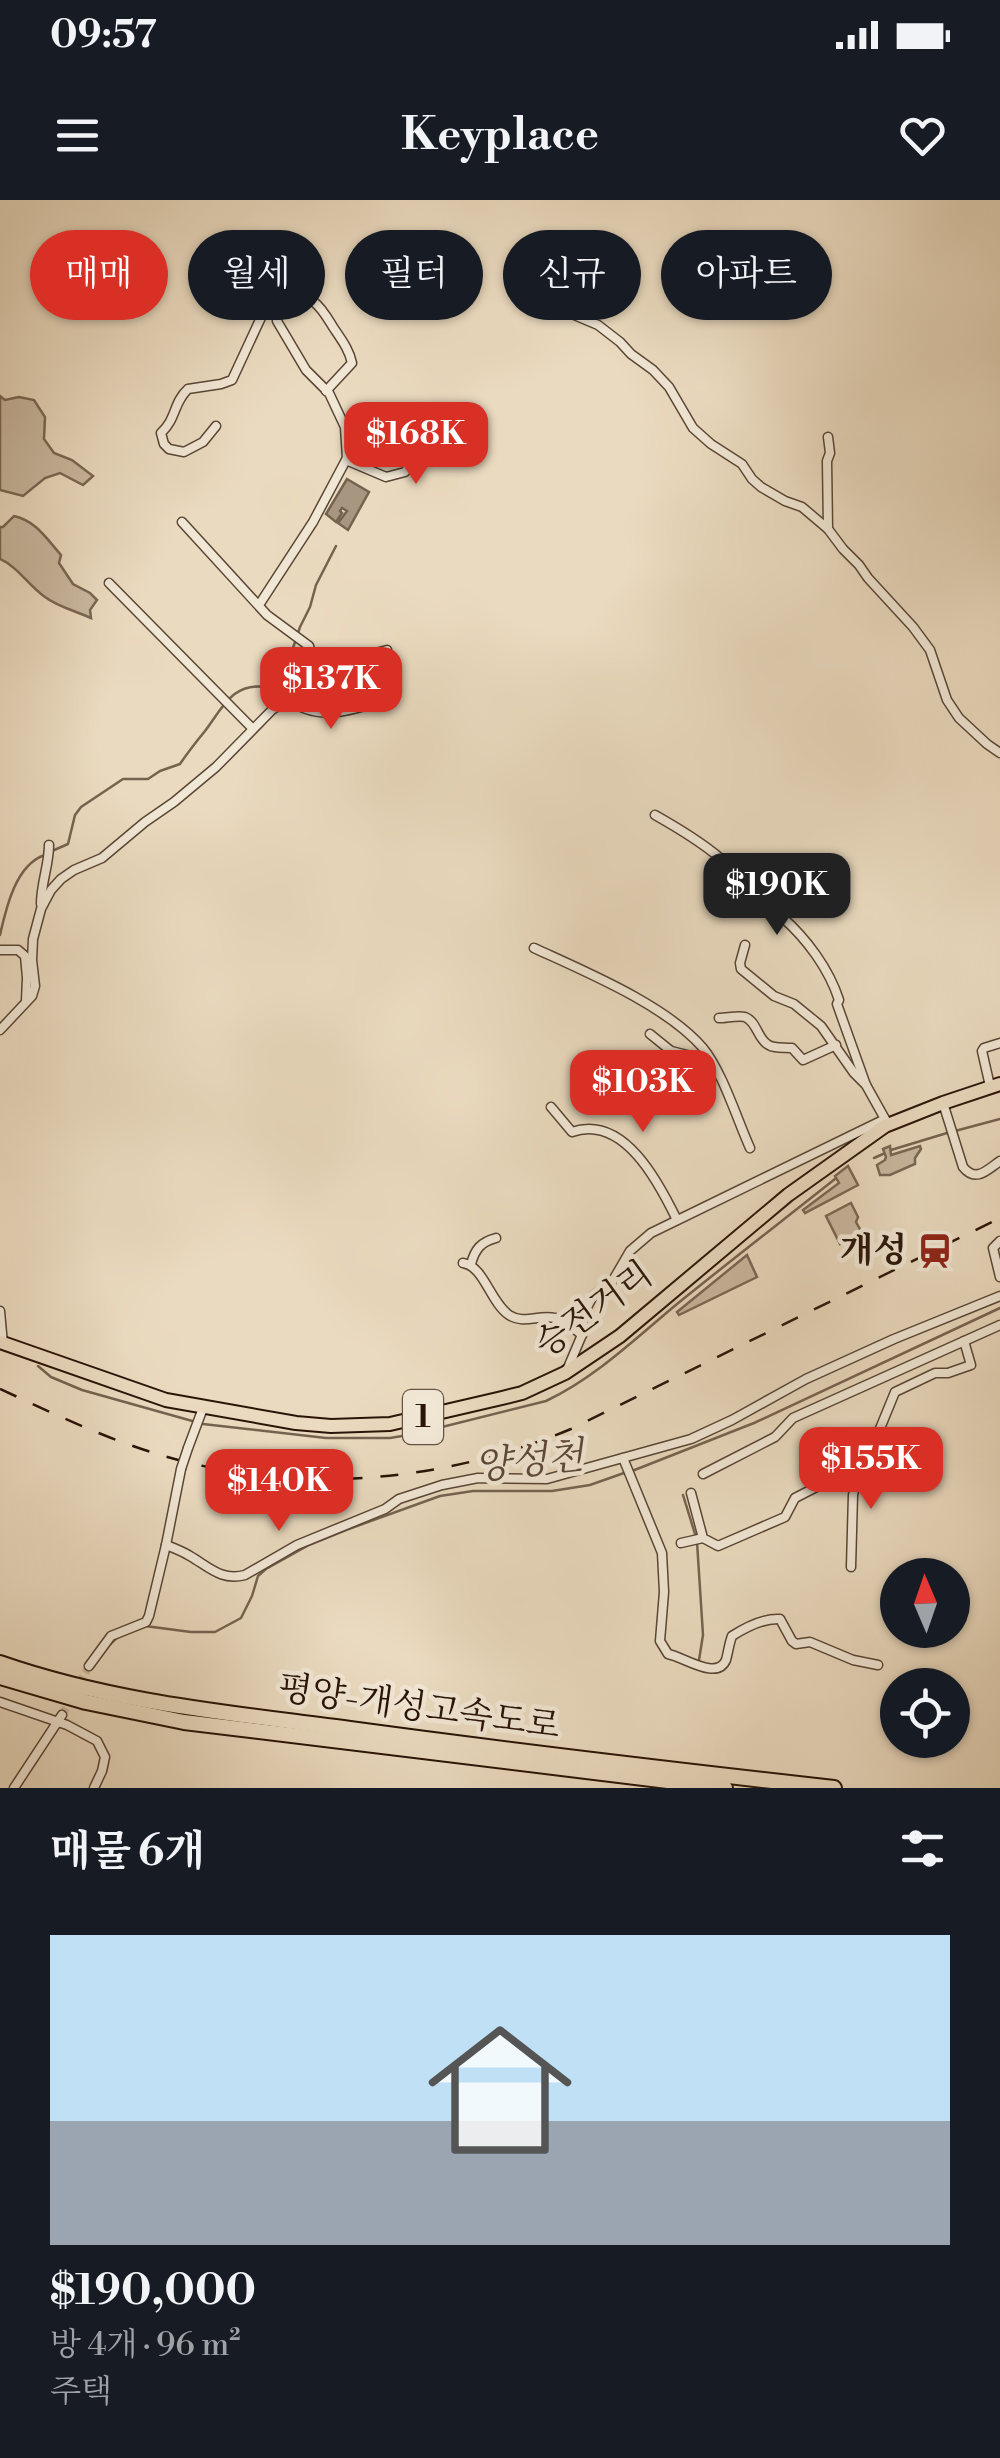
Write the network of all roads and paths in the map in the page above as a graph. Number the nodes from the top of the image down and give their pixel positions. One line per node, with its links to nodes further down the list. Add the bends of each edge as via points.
1 (325, 314): 5 (street, via 352,363)
2 (260, 320): 7 (street, via 232,380 188,389 161,438 169,449 184,452)
3 (277, 320): 5 (street)
4 (586, 320): 11 (street, via 653,370 693,428 742,464 752,480)
5 (326, 391): 9 (street, via 345,427)
6 (400, 412): 9 (street, via 411,456 405,472 386,478)
7 (216, 426)
8 (828, 436): 11 (street)
9 (346, 460): 13 (street)
10 (182, 522): 13 (street)
11 (828, 528): 19 (street, via 930,650 960,718)
12 (109, 582): 18 (street)
13 (259, 605): 15 (street, via 309,646)
14 (386, 650): 15 (street)
15 (310, 670): 16 (street)
16 (288, 699): 17 (street, via 323,714); 18 (street)
17 (384, 700)
18 (252, 728): 22 (street, via 174,802 102,858 60,879)
19 (1000, 753)
20 (656, 815): 35 (street, via 722,859 819,960 833,982)
21 (49, 850): 22 (street)
22 (41, 909): 26 (street, via 33,939 34,986)
23 (746, 945): 31 (street, via 741,969 807,1014)
24 (534, 948): 34 (street, via 646,1003 689,1035)
25 (0, 950): 26 (street, via 25,956)
26 (25, 1005): 28 (street)
27 (719, 1018): 31 (street, via 746,1018 768,1045 792,1048 803,1060)
28 (0, 1030)
29 (650, 1034): 32 (street)
30 (1000, 1043): 36 (street, via 982,1052)
31 (836, 1045): 35 (street)
32 (671, 1051): 34 (street); 37 (street, via 664,1062)
33 (597, 1063): 37 (street, via 621,1099 638,1101)
34 (714, 1065): 37 (street); 41 (street)
35 (866, 1085): 40 (street)
36 (995, 1085): 38 (main road, 승전거리 / 1)
37 (672, 1087)
38 (943, 1103): 40 (main road, 승전거리 / 1); 42 (street, via 963,1167 973,1176)
39 (550, 1107): 45 (street, via 572,1132 596,1128 642,1159)
40 (885, 1123): 43 (street); 44 (main road, 승전거리 / 1)
41 (750, 1148)
42 (1000, 1160)
43 (781, 1172): 44 (street); 45 (street)
44 (788, 1195): 56 (main road, 승전거리 / 1)
45 (677, 1220): 52 (street, via 630,1251 612,1282 593,1296)
46 (496, 1238): 52 (street, via 481,1244 468,1263 492,1297 512,1318 556,1318)
47 (1000, 1241): 48 (street, via 993,1248)
48 (1000, 1277)
49 (1000, 1296): 60 (street, via 894,1339 691,1439)
50 (0, 1311): 54 (street)
51 (1000, 1325): 53 (street)
52 (582, 1335): 56 (street)
53 (964, 1340): 55 (street); 57 (street, via 971,1365)
54 (2, 1343): 58 (main road, 승전거리 / 1)
55 (895, 1372): 57 (street); 61 (street, via 793,1418 776,1437)
56 (566, 1373): 58 (main road, 승전거리 / 1, via 522,1393 390,1424)
57 (901, 1388): 59 (street)
58 (199, 1417): 65 (street, bridge)
59 (862, 1452): 63 (street, via 796,1498 786,1517 718,1546); 66 (street)
60 (623, 1458): 65 (street, via 547,1479 478,1478 442,1486 400,1499 235,1577); 68 (street, via 662,1553 660,1641 668,1654 720,1668 732,1636 770,1618 780,1620 796,1644 810,1642)
61 (703, 1474)
62 (691, 1494): 63 (street)
63 (698, 1539): 64 (street)
64 (681, 1543)
65 (166, 1545): 69 (street, via 146,1622 112,1636)
66 (851, 1567)
67 (0, 1662): 76 (highway, 평양-개성고속도로, via 90,1690 186,1709)
68 (878, 1665)
69 (89, 1666)
70 (0, 1677): 75 (highway, 평양-개성고속도로, via 184,1722)
71 (0, 1702): 72 (street)
72 (60, 1719): 73 (street); 74 (street, via 102,1749)
73 (14, 1788)
74 (94, 1788)
75 (725, 1788)
76 (834, 1788)

